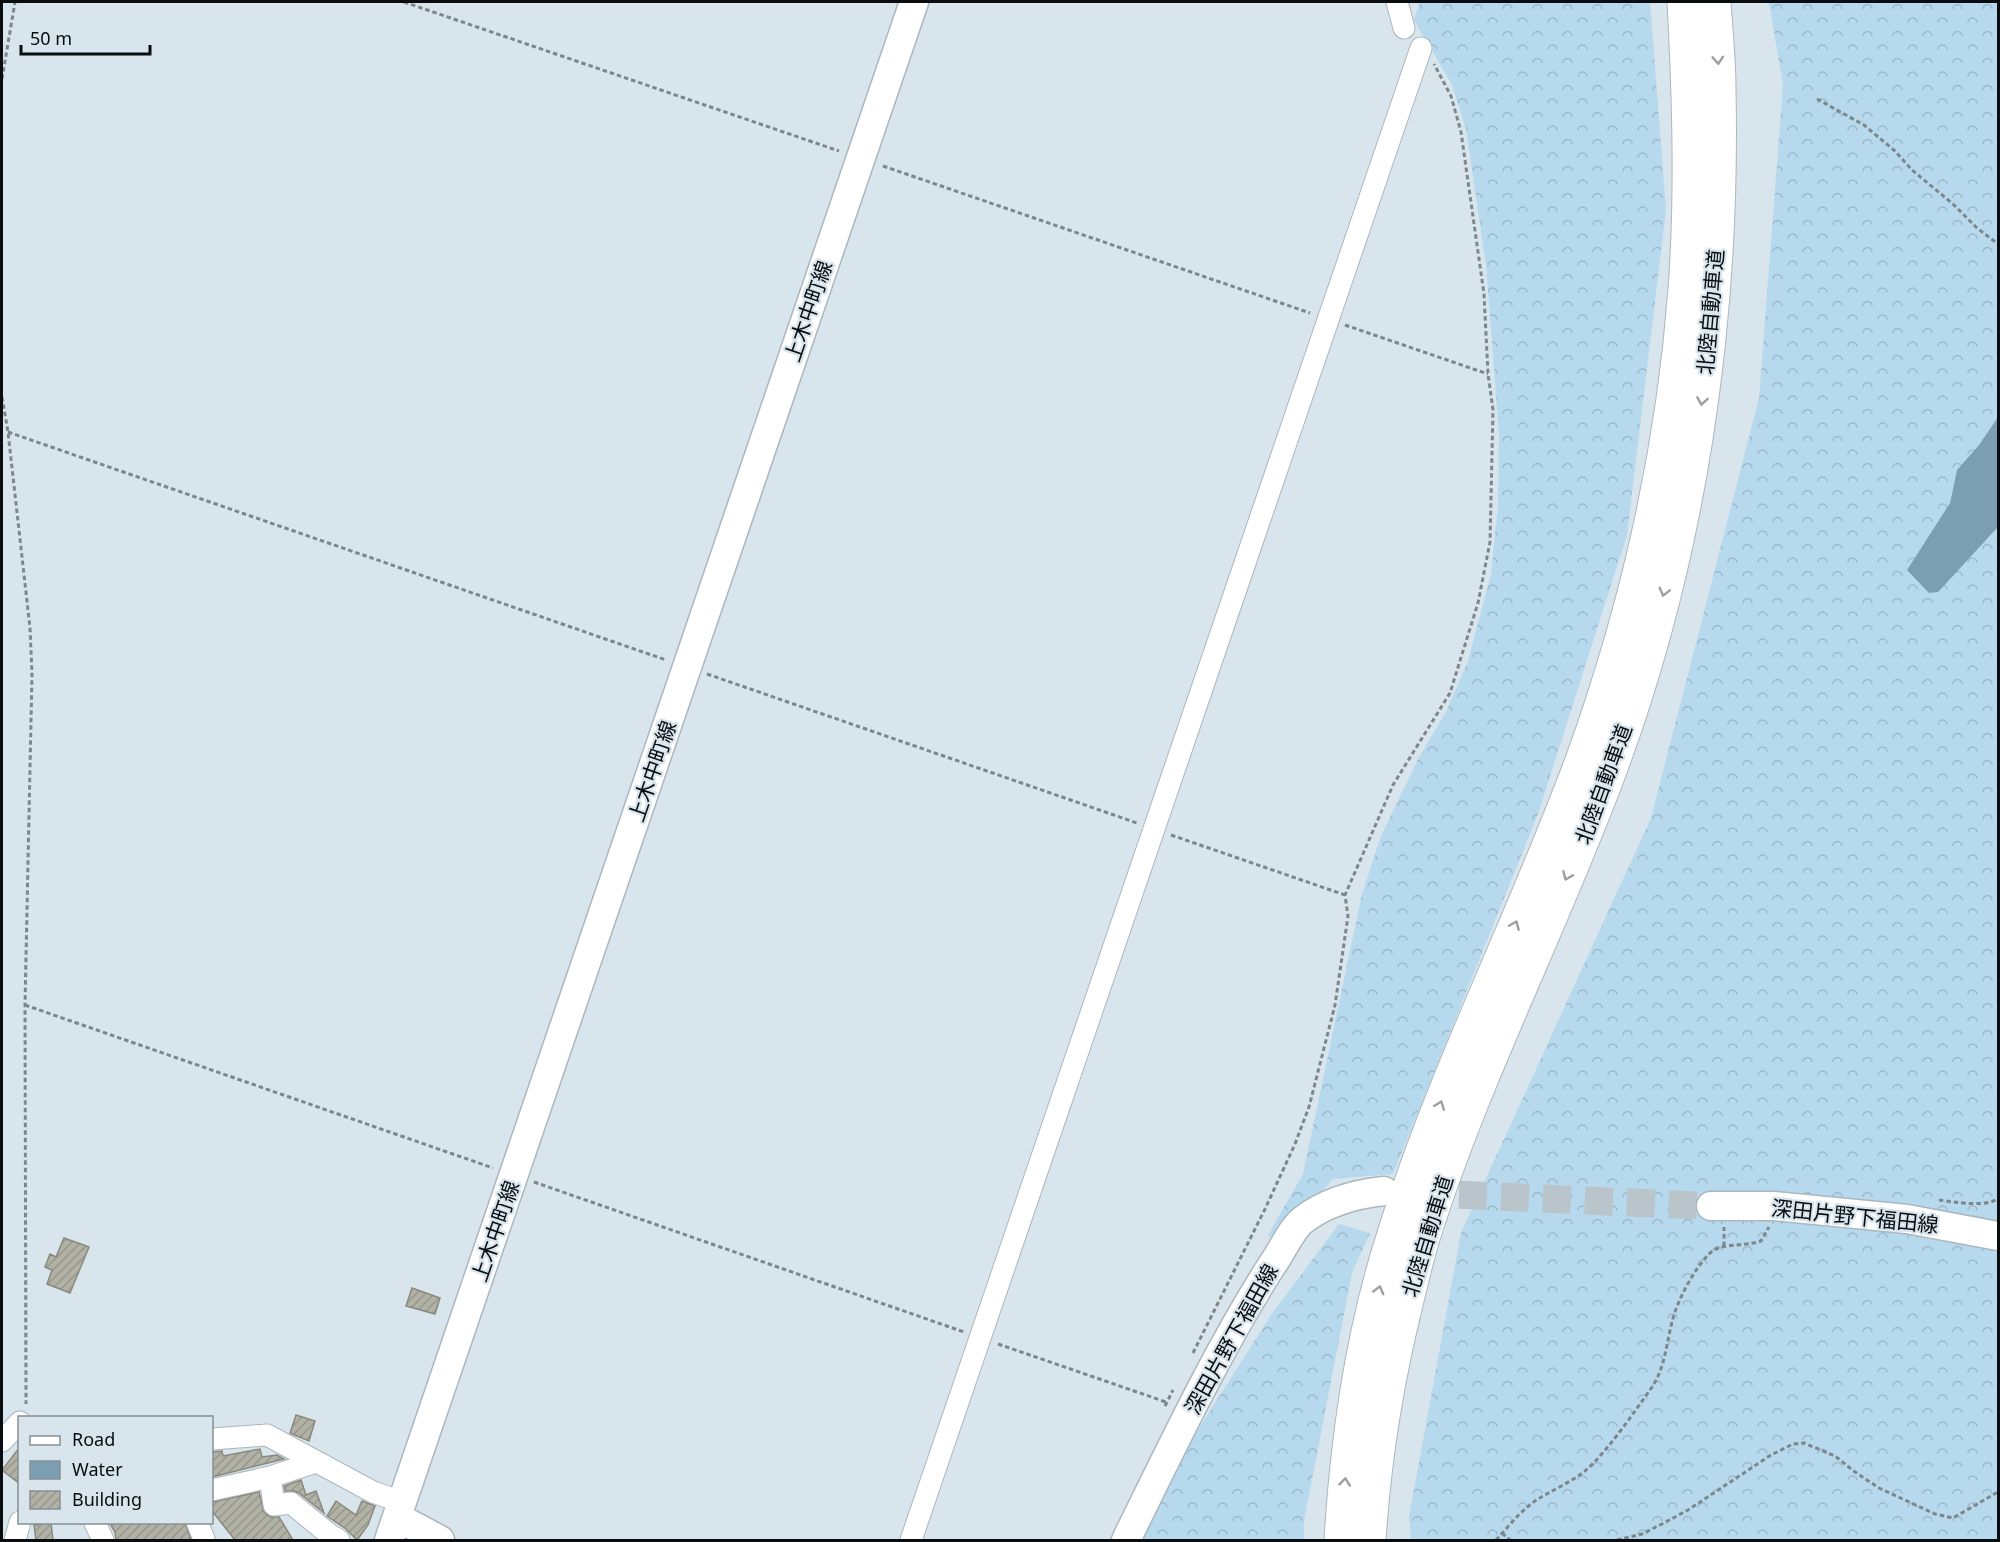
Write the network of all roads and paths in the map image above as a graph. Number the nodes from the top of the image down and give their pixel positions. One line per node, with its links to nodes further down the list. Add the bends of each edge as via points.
1 (15, 2): 9 (path)
2 (404, 2): 11 (path)
3 (914, 2): 11 (main road, 上木中町線)
4 (1397, 2): 7 (street)
5 (1684, 2): 43 (highway, 北陸自動車道, one-way to 5, via 1351,1426 1367,1333 1393,1236 1454,1070 1584,756 1640,569 1670,412 1685,290 1689,96)
6 (1714, 2): 44 (highway, 北陸自動車道, one-way to 44, via 1719,88 1714,290 1685,504 1640,680 1609,772 1450,1158 1421,1244 1382,1422)
7 (1404, 28)
8 (1421, 48): 13 (street); 14 (path, via 1435,64 1451,96 1461,132 1484,294)
9 (2, 79)
10 (1817, 99): 12 (path, via 1864,125)
11 (860, 158): 13 (path); 17 (main road, 上木中町線)
12 (1998, 244)
13 (1329, 319): 14 (path); 22 (street)
14 (1488, 374): 23 (path, via 1493,410 1490,543 1460,663 1450,693 1393,785 1345,895 1348,916 1335,1005 1309,1107 1265,1209)
15 (2, 397): 16 (path, via 31,639)
16 (25, 1005): 17 (path); 27 (path)
17 (514, 1175): 22 (path); 35 (main road, 上木中町線)
18 (1384, 1191): 42 (main road, 深田片野下福田線, via 1329,1204 1301,1221 1263,1280 1191,1409)
19 (1711, 1206): 20 (main road, 深田片野下福田線)
20 (1780, 1207): 21 (main road, 深田片野下福田線, via 1907,1219); 37 (path, via 1761,1241 1718,1248 1699,1265 1675,1311 1660,1373 1652,1387 1584,1472 1535,1501)
21 (1998, 1236)
22 (981, 1337): 25 (path); 41 (street)
23 (1189, 1361)
24 (1174, 1388): 25 (path)
25 (1166, 1402): 26 (path)
26 (1164, 1410)
27 (25, 1416)
28 (18, 1425): 30 (street)
29 (213, 1440): 31 (street, via 267,1435)
30 (2, 1441)
31 (316, 1462): 32 (street); 35 (street, via 373,1492)
32 (270, 1477): 33 (street); 39 (street, via 274,1505 291,1503)
33 (213, 1490)
34 (1998, 1492): 47 (path, via 1953,1518 1935,1514 1880,1488 1835,1456 1804,1443 1793,1444 1688,1510 1642,1534)
35 (396, 1520): 40 (main road)
36 (19, 1524): 38 (street)
37 (1502, 1533): 45 (path); 46 (path)
38 (15, 1540)
39 (339, 1540)
40 (441, 1540)
41 (911, 1540)
42 (1126, 1540)
43 (1341, 1540)
44 (1370, 1540)
45 (1496, 1540)
46 (1510, 1540)
47 (1617, 1540)

